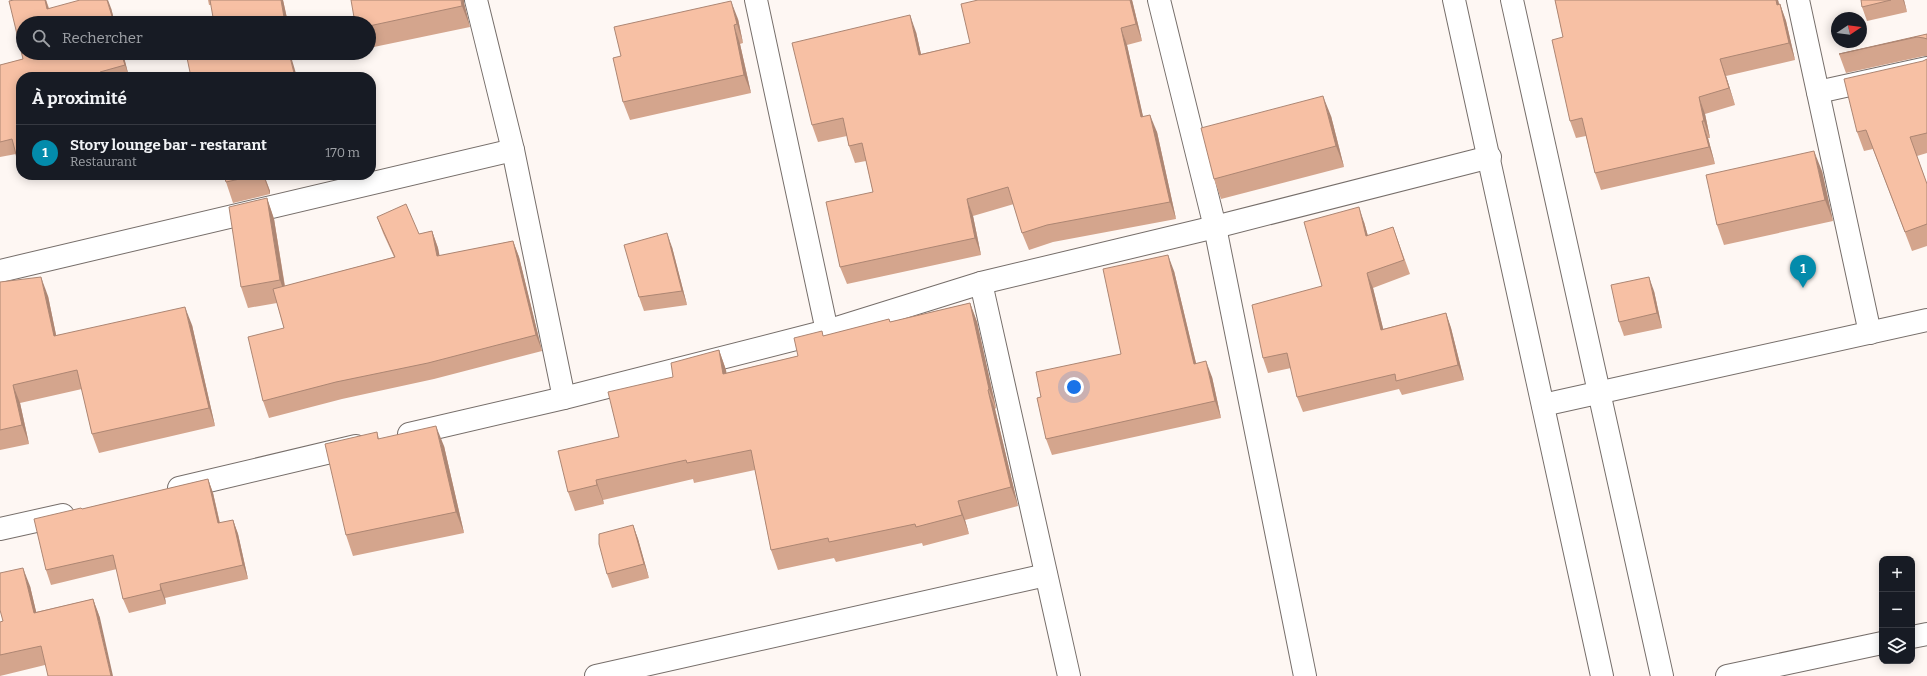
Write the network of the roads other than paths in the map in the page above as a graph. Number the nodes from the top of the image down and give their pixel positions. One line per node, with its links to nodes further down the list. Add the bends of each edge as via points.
1 (476, 0): 9 (street)
2 (756, 0): 15 (street)
3 (1159, 0): 11 (street)
4 (1454, 0): 10 (street)
5 (1512, 0): 17 (street)
6 (1798, 0): 8 (street)
7 (1927, 68): 8 (street)
8 (1818, 92): 16 (street)
9 (513, 150): 12 (street); 18 (street)
10 (1490, 157): 11 (street); 19 (street)
11 (1215, 227): 13 (street); 29 (street)
12 (0, 271)
13 (981, 282): 15 (street); 23 (street)
14 (1927, 320): 16 (street)
15 (827, 331): 18 (street)
16 (1870, 333): 17 (street)
17 (1599, 393): 19 (street); 31 (street)
18 (564, 398): 20 (street)
19 (1542, 405): 30 (street)
20 (162, 492)
21 (85, 510): 22 (street)
22 (0, 529)
23 (1046, 575): 27 (street); 28 (street)
24 (1927, 634): 25 (street)
25 (1915, 636)
26 (1879, 644): 32 (street)
27 (596, 676)
28 (1069, 676)
29 (1305, 676)
30 (1602, 676)
31 (1662, 676)
32 (1727, 676)

